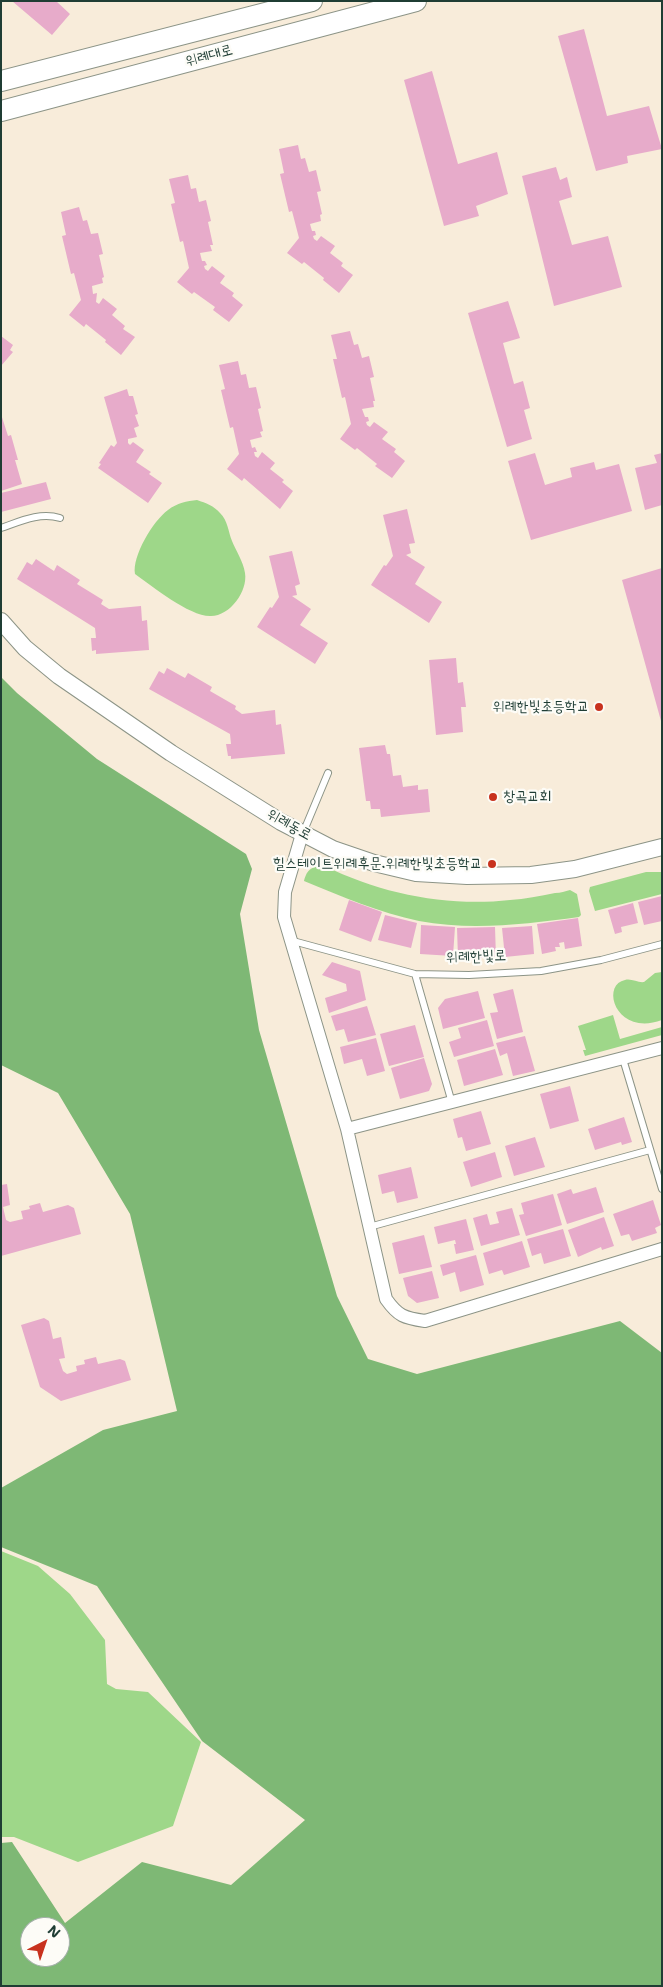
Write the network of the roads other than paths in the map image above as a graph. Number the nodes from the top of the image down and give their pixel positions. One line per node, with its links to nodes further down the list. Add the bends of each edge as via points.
1 (312, 1): 3 (main road, 위례대로)
2 (416, 1): 4 (main road, 위례대로)
3 (1, 81)
4 (1, 111)
5 (60, 518): 6 (lane, via 37,516)
6 (1, 528)
7 (1, 621): 9 (street, 위례동로, via 25,648 59,676 180,758)
8 (328, 773): 9 (lane)
9 (302, 834): 10 (street, 위례동로, via 374,863 416,873 467,876 575,869); 11 (street, via 285,892 284,917)
10 (662, 847)
11 (292, 941): 13 (lane, 위례한빛로); 17 (street)
12 (662, 944): 13 (lane, 위례한빛로, via 540,971)
13 (415, 974): 16 (lane)
14 (662, 1048): 15 (street)
15 (623, 1059): 16 (street); 18 (lane)
16 (452, 1103): 17 (street)
17 (347, 1129): 20 (street)
18 (650, 1150): 19 (lane); 20 (lane)
19 (662, 1189)
20 (369, 1227): 21 (street, via 386,1299 394,1311 406,1319 425,1321)
21 (662, 1249)

